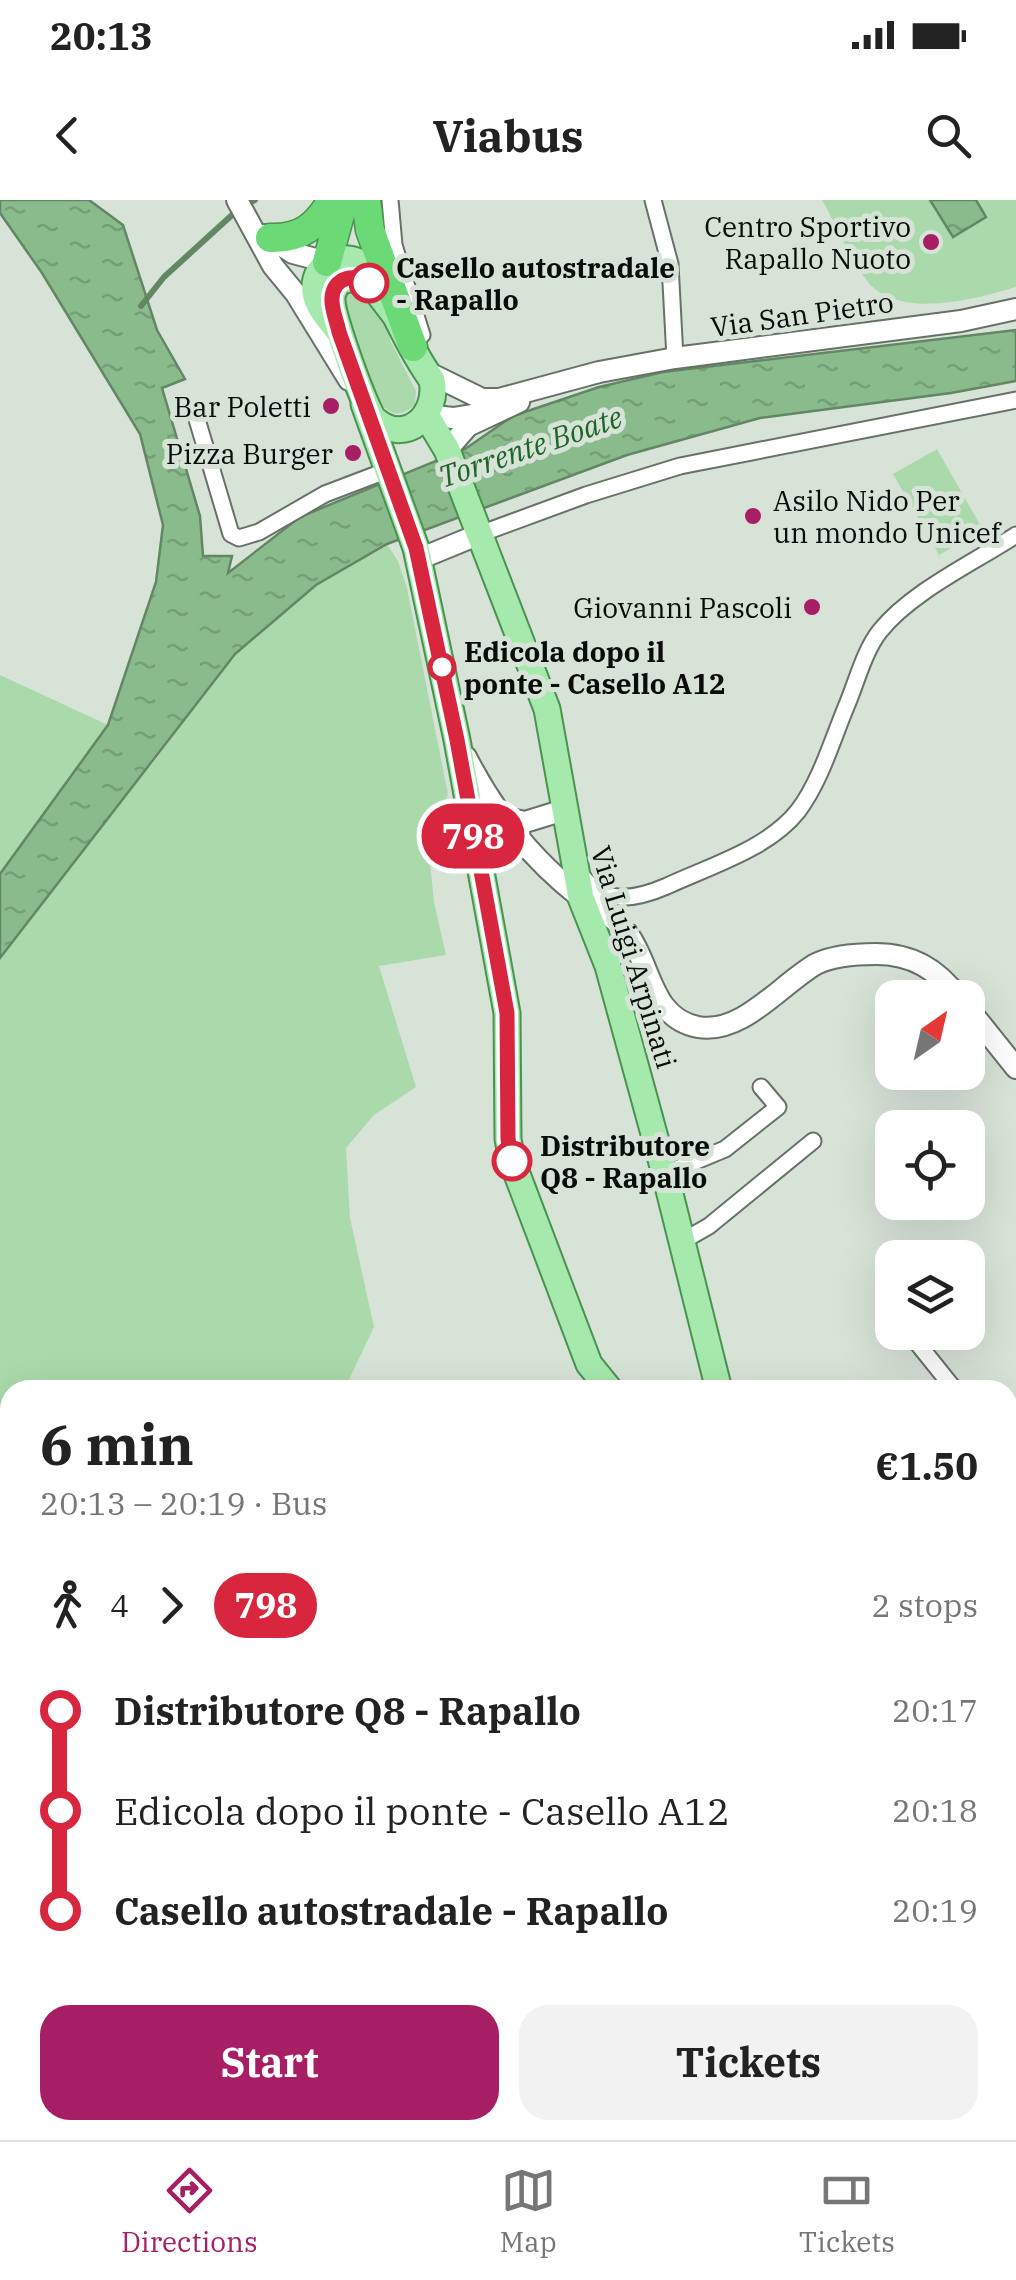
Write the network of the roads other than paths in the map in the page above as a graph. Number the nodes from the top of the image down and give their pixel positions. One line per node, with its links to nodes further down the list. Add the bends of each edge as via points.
1 (237, 200): 7 (street)
2 (332, 200): 7 (highway, via 302,234 290,238)
3 (344, 200): 8 (highway)
4 (366, 200): 13 (highway, via 370,230)
5 (390, 200): 13 (street, via 394,246 422,336)
6 (653, 200): 12 (street, via 670,264)
7 (258, 229): 8 (street, via 293,253); 16 (street, via 273,266)
8 (327, 262): 10 (main road, via 356,260 370,269); 11 (main road, via 315,294)
9 (1016, 309): 12 (street, Via San Pietro)
10 (397, 318): 11 (main road, via 367,280 350,277 332,297); 13 (main road)
11 (339, 332): 16 (main road)
12 (675, 358): 14 (street, Via San Pietro)
13 (419, 359): 14 (street, Via San Pietro, via 482,398); 19 (main road, via 434,391)
14 (556, 383): 17 (street)
15 (1016, 400): 22 (street, via 680,466)
16 (364, 404): 19 (main road, via 377,422 393,429); 21 (main road)
17 (503, 410): 19 (street); 20 (street, via 468,426)
18 (196, 416): 21 (street, via 231,534 239,538 325,494)
19 (426, 416): 20 (main road, Via Luigi Arpinati)
20 (447, 450): 22 (main road, Via Luigi Arpinati)
21 (389, 472): 24 (main road)
22 (477, 527): 24 (street); 26 (main road, Via Luigi Arpinati, via 547,710)
23 (1016, 536): 30 (street, via 897,612 876,636 813,785 779,829 654,892)
24 (417, 551): 25 (main road)
25 (457, 740): 27 (street); 40 (main road, via 507,1013 512,1161 588,1364)
26 (564, 810): 27 (street, via 525,822); 28 (main road, Via Luigi Arpinati)
27 (498, 816): 29 (street)
28 (573, 862): 29 (main road, Via Luigi Arpinati); 30 (street, via 585,880)
29 (581, 898): 31 (street); 37 (main road, Via Luigi Arpinati, via 608,966)
30 (612, 898): 31 (street)
31 (629, 936): 32 (street, via 660,1003 670,1015 702,1028 730,1022 820,962 860,954 913,958)
32 (945, 980)
33 (985, 1029): 34 (street)
34 (1016, 1068)
35 (761, 1087): 37 (street, via 778,1107 725,1148)
36 (813, 1141): 38 (street)
37 (666, 1174): 38 (main road, Via Luigi Arpinati)
38 (681, 1242): 41 (main road, Via Luigi Arpinati)
39 (923, 1350): 42 (street)
40 (602, 1380)
41 (716, 1380)
42 (947, 1380)

